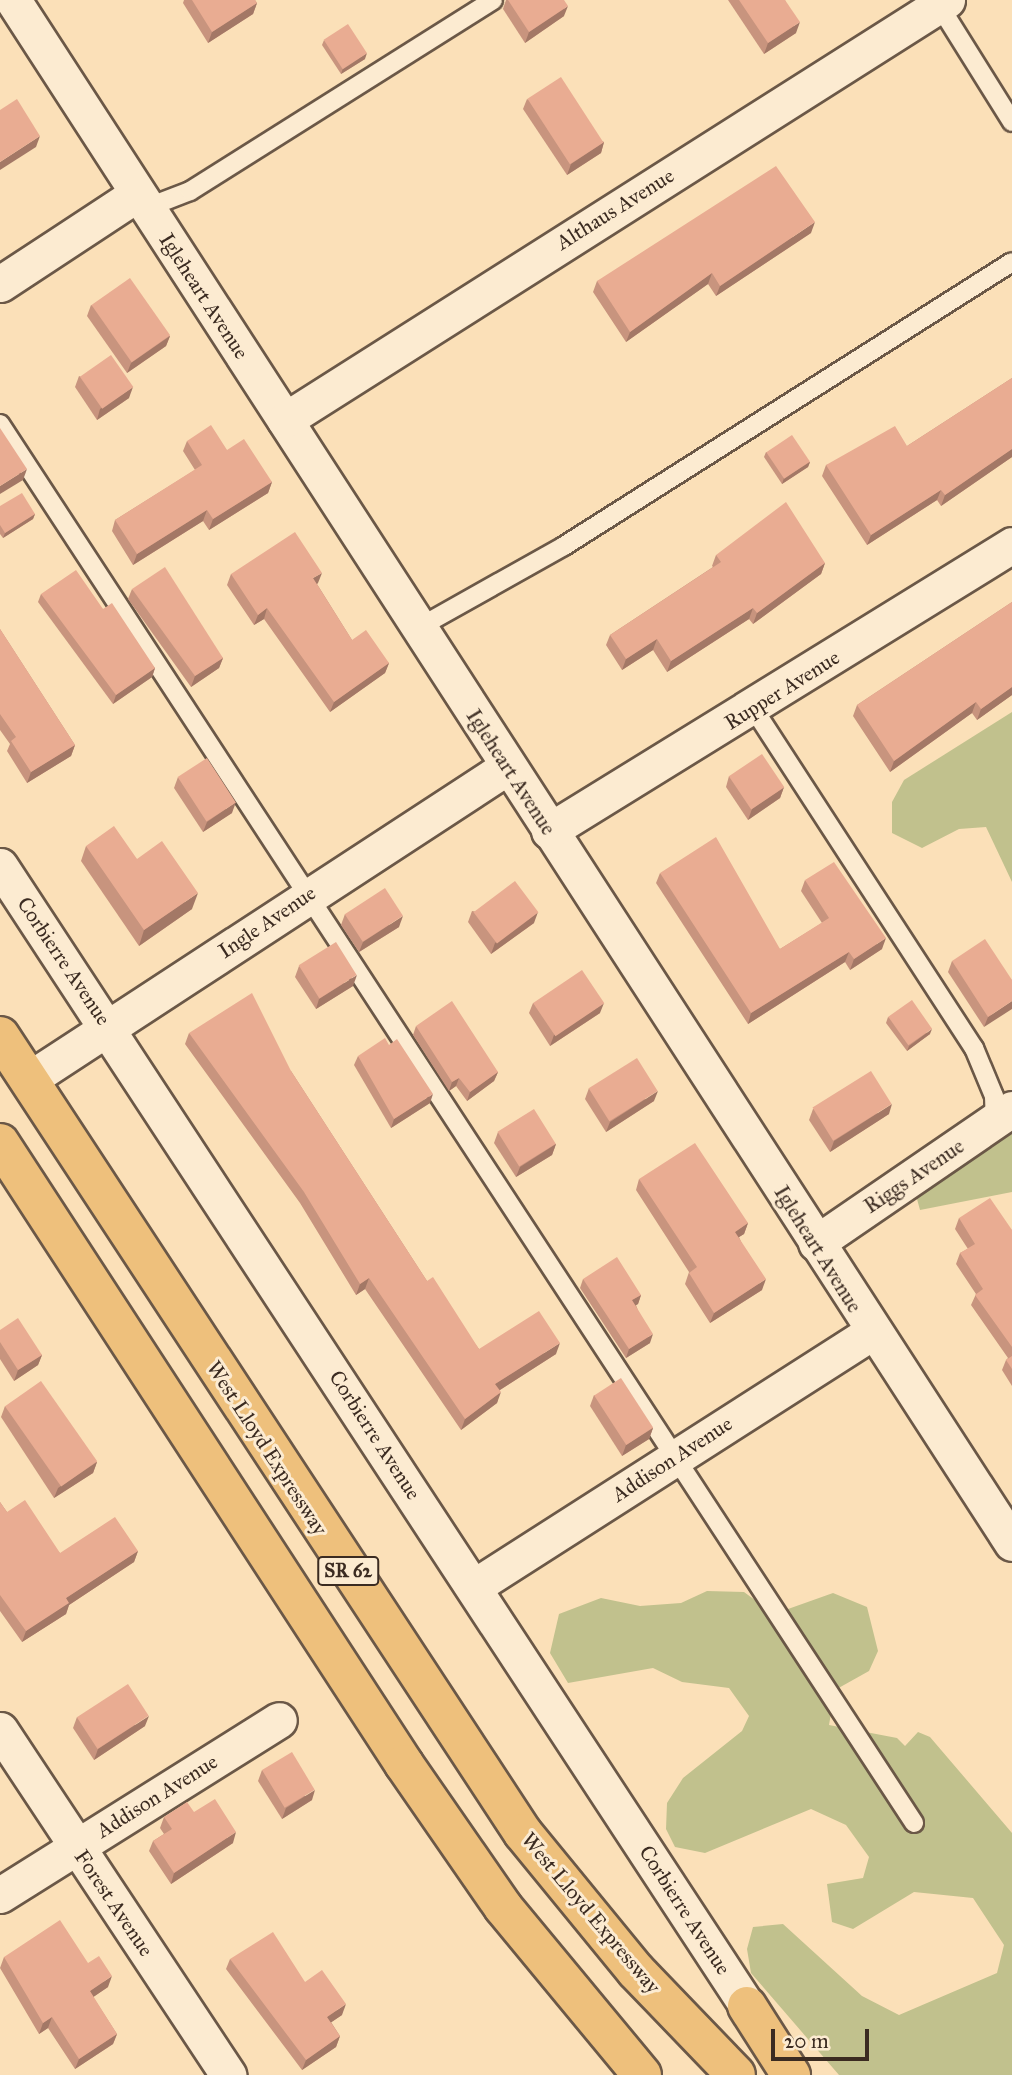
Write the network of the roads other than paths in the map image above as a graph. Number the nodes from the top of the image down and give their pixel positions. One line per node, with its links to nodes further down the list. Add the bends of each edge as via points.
1 (493, 0): 5 (lane, via 190,191)
2 (20, 3): 5 (street, Igleheart Avenue)
3 (943, 3): 4 (lane); 8 (street, Althaus Avenue)
4 (1012, 122)
5 (142, 201): 7 (street); 8 (street, Igleheart Avenue)
6 (1012, 262): 11 (lane, via 564,546)
7 (0, 284)
8 (285, 420): 11 (street, Igleheart Avenue)
9 (0, 424): 16 (lane)
10 (1012, 545): 12 (street, Rupper Avenue)
11 (418, 628): 13 (street, Igleheart Avenue)
12 (752, 708): 14 (street, Rupper Avenue); 20 (lane, via 974,1048)
13 (506, 767): 14 (street, Igleheart Avenue); 16 (street, Ingle Avenue)
14 (550, 831): 22 (street, Igleheart Avenue)
15 (0, 866): 17 (street, Corbierre Avenue)
16 (309, 895): 17 (street, Ingle Avenue); 24 (lane)
17 (108, 1028): 19 (street, Ingle Avenue); 26 (street, Corbierre Avenue)
18 (0, 1036): 19 (highway, West Lloyd Expressway / SR 62)
19 (29, 1080): 35 (highway, West Lloyd Expressway / SR 62, via 523,1833 636,1971)
20 (1004, 1115): 22 (street, Riggs Avenue)
21 (0, 1143): 33 (highway, SR 62, via 404,1764 503,1907)
22 (816, 1243): 23 (street, Igleheart Avenue)
23 (871, 1332): 24 (street, Addison Avenue); 25 (street, Igleheart Avenue)
24 (676, 1457): 26 (street, Addison Avenue); 29 (lane)
25 (1012, 1543)
26 (475, 1586): 32 (street, Corbierre Avenue)
27 (279, 1720): 30 (street, Addison Avenue)
28 (0, 1730): 30 (street, Forest Avenue)
29 (914, 1824)
30 (76, 1846): 31 (street, Addison Avenue); 34 (street, Forest Avenue)
31 (0, 1895)
32 (747, 2006): 36 (highway)
33 (635, 2069)
34 (229, 2075)
35 (736, 2075)
36 (791, 2075)

